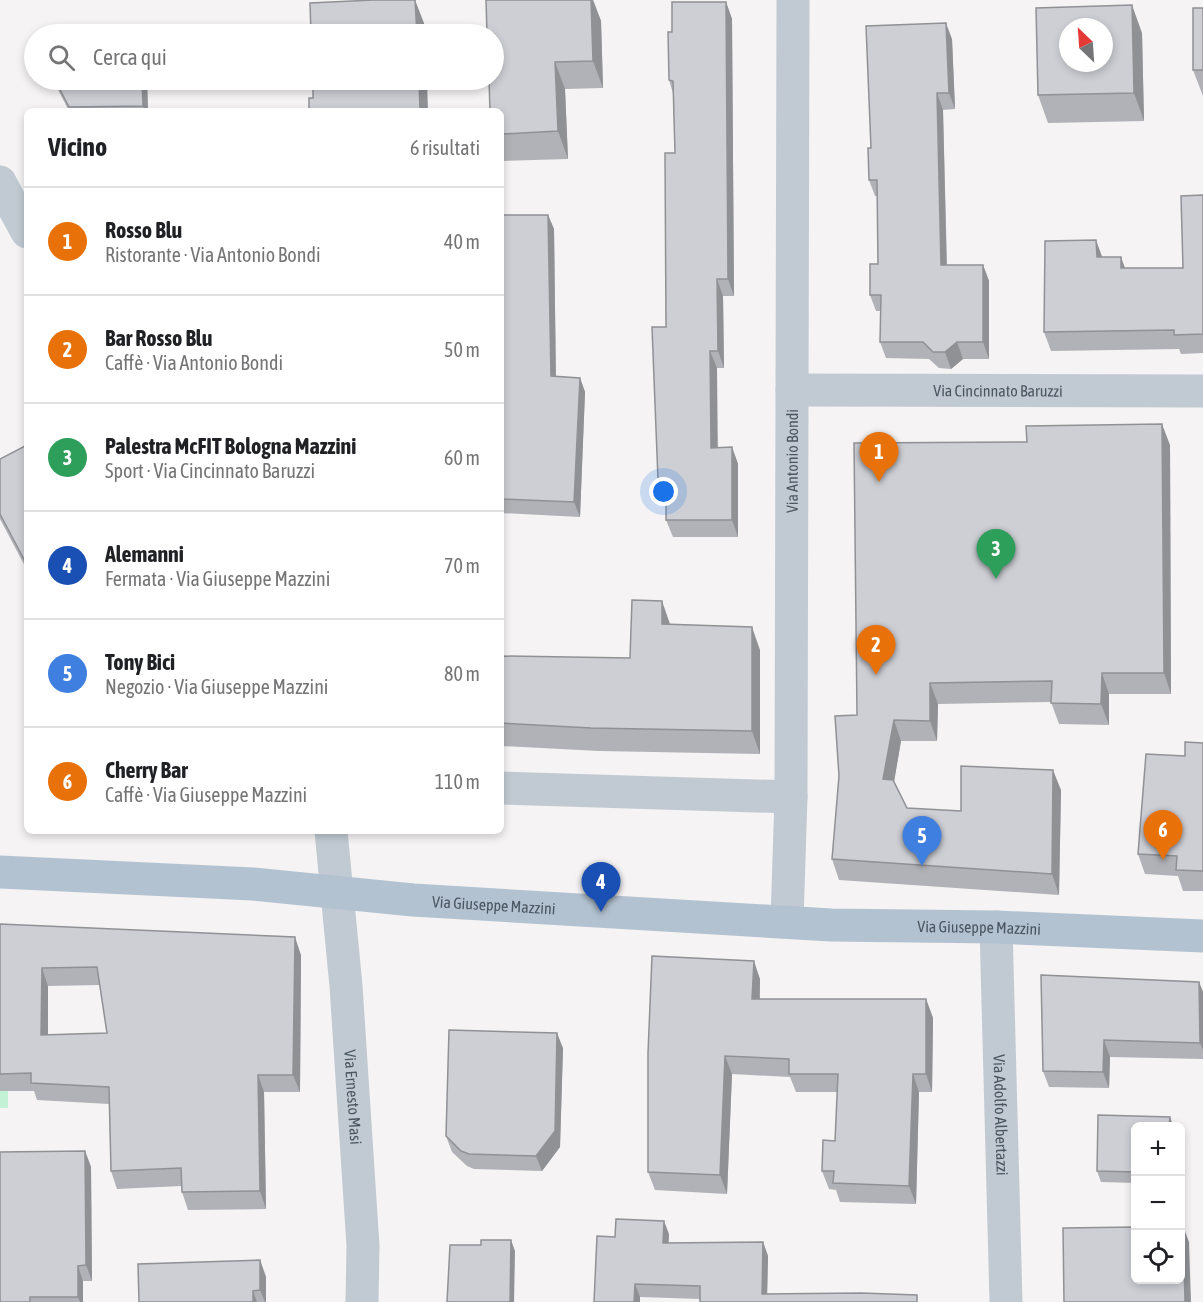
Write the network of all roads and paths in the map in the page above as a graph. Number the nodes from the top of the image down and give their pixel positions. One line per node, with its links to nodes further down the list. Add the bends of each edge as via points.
1 (793, 0): 4 (street, Via Antonio Bondi)
2 (0, 182): 3 (street)
3 (24, 226)
4 (792, 390): 5 (street, Via Cincinnato Baruzzi); 7 (street, Via Antonio Bondi)
5 (1203, 390)
6 (504, 788): 7 (street)
7 (791, 797): 11 (street, Via Antonio Bondi)
8 (331, 834): 10 (street, Via Ernesto Masi)
9 (0, 872): 10 (main road, Via Giuseppe Mazzini)
10 (339, 891): 11 (main road, Via Giuseppe Mazzini, via 413,900); 14 (street, Via Ernesto Masi, via 363,1246)
11 (788, 921): 12 (main road, Via Giuseppe Mazzini)
12 (996, 927): 13 (main road, Via Giuseppe Mazzini); 15 (street, Via Adolfo Albertazzi)
13 (1203, 936)
14 (362, 1302)
15 (1006, 1302)

